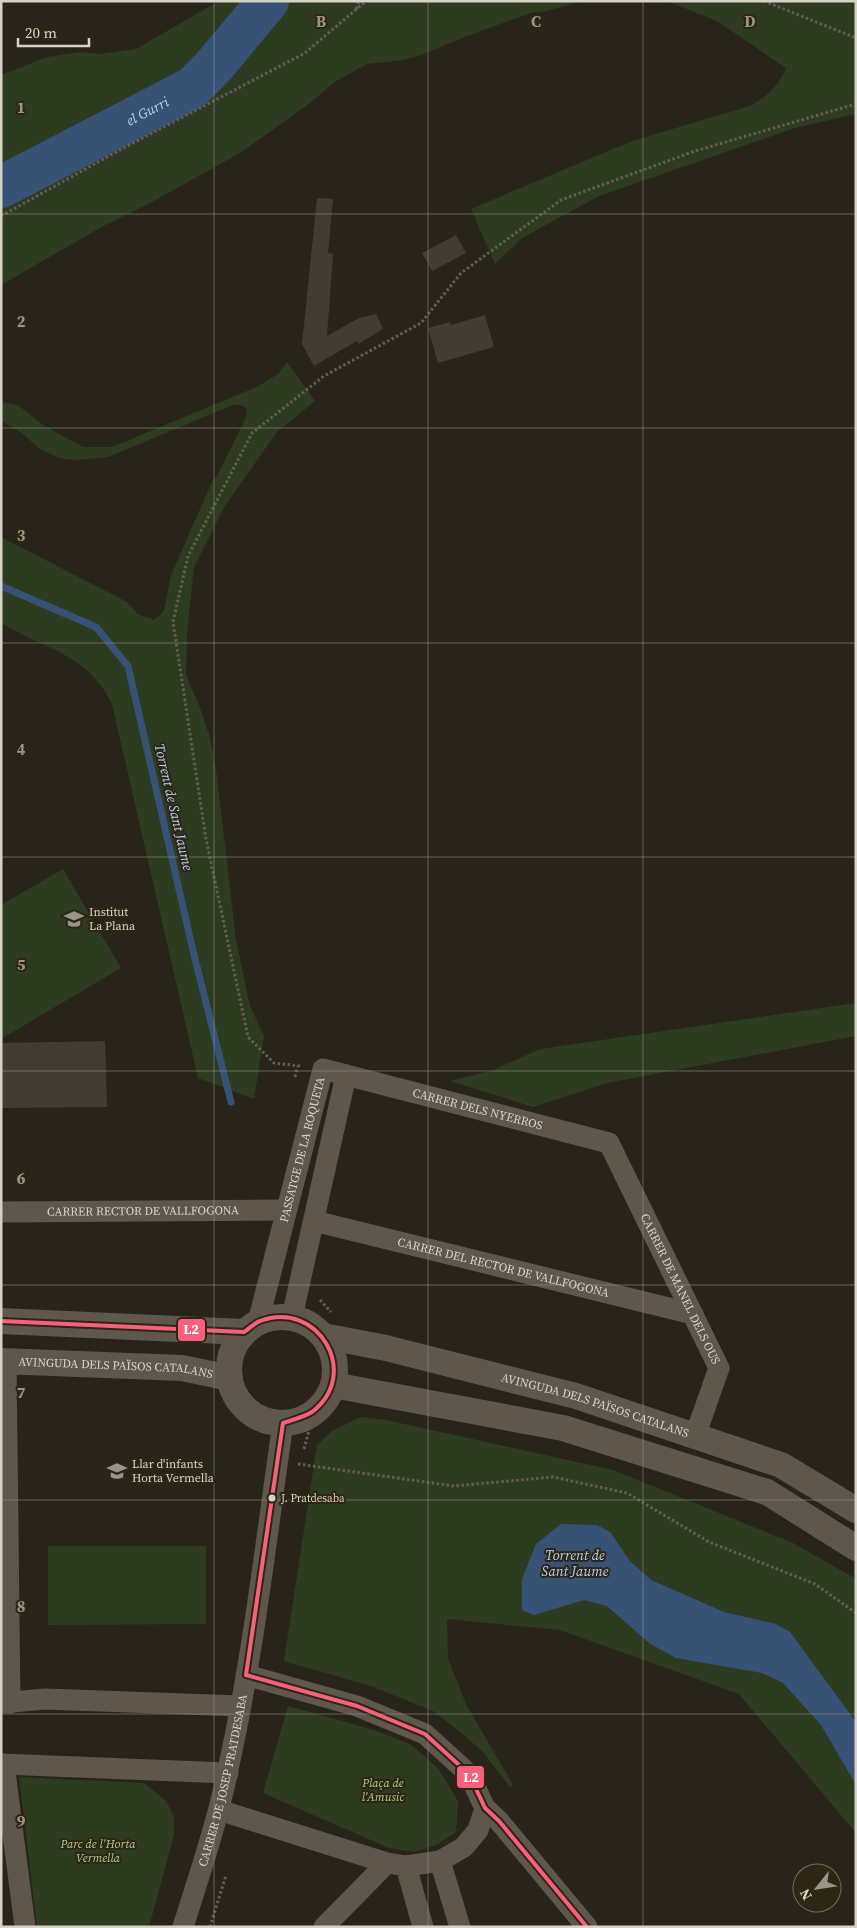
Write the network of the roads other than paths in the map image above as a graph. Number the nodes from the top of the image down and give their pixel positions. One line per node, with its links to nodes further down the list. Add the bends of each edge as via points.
1 (346, 1075): 2 (street, CARRER DELS NYERROS); 3 (street, PASSATGE DE LA ROQUETA, via 323,1069); 5 (street, PASSATGE DE LA ROQUETA)
2 (609, 1143): 6 (street, CARRER DE MANEL DELS OUS)
3 (286, 1210): 4 (street, CARRER RECTOR DE VALLFOGONA); 10 (street, PASSATGE DE LA ROQUETA)
4 (1, 1212)
5 (314, 1221): 6 (street, CARRER DEL RECTOR DE VALLFOGONA); 7 (street, PASSATGE DE LA ROQUETA)
6 (693, 1314): 15 (street, CARRER DE MANEL DELS OUS, via 719,1368)
7 (292, 1317): 9 (street, via 309,1324); 10 (street, via 275,1317)
8 (1, 1322): 10 (street)
9 (327, 1324): 13 (street, via 334,1359); 15 (street, AVINGUDA DELS PAÏSOS CATALANS, via 386,1348 576,1396)
10 (251, 1327): 12 (street, via 235,1346 229,1361)
11 (3, 1361): 12 (street, AVINGUDA DELS PAÏSOS CATALANS, via 182,1368); 19 (street)
12 (230, 1378): 14 (street, via 239,1401 248,1410 258,1417)
13 (333, 1385): 14 (street, via 314,1412 299,1420); 17 (street, via 563,1428 767,1492)
14 (283, 1423): 18 (street, CARRER DE JOSEP PRATDESABA)
15 (695, 1436): 16 (street, AVINGUDA DELS PAÏSOS CATALANS, via 781,1465)
16 (856, 1510)
17 (856, 1548)
18 (246, 1674): 20 (street, CARRER DE JOSEP PRATDESABA); 23 (street, via 357,1706 425,1734 469,1774)
19 (5, 1703): 20 (street, via 46,1700)
20 (240, 1706): 22 (street, CARRER DE JOSEP PRATDESABA)
21 (3, 1764): 22 (street); 27 (street)
22 (228, 1773): 24 (street, CARRER DE JOSEP PRATDESABA)
23 (485, 1808): 25 (street, via 478,1830 464,1848); 32 (street)
24 (219, 1810): 26 (street); 28 (street, CARRER DE JOSEP PRATDESABA)
25 (440, 1861): 26 (street); 31 (street)
26 (397, 1864): 29 (street); 30 (street)
27 (25, 1927)
28 (183, 1927)
29 (324, 1927)
30 (423, 1927)
31 (460, 1927)
32 (587, 1927)

